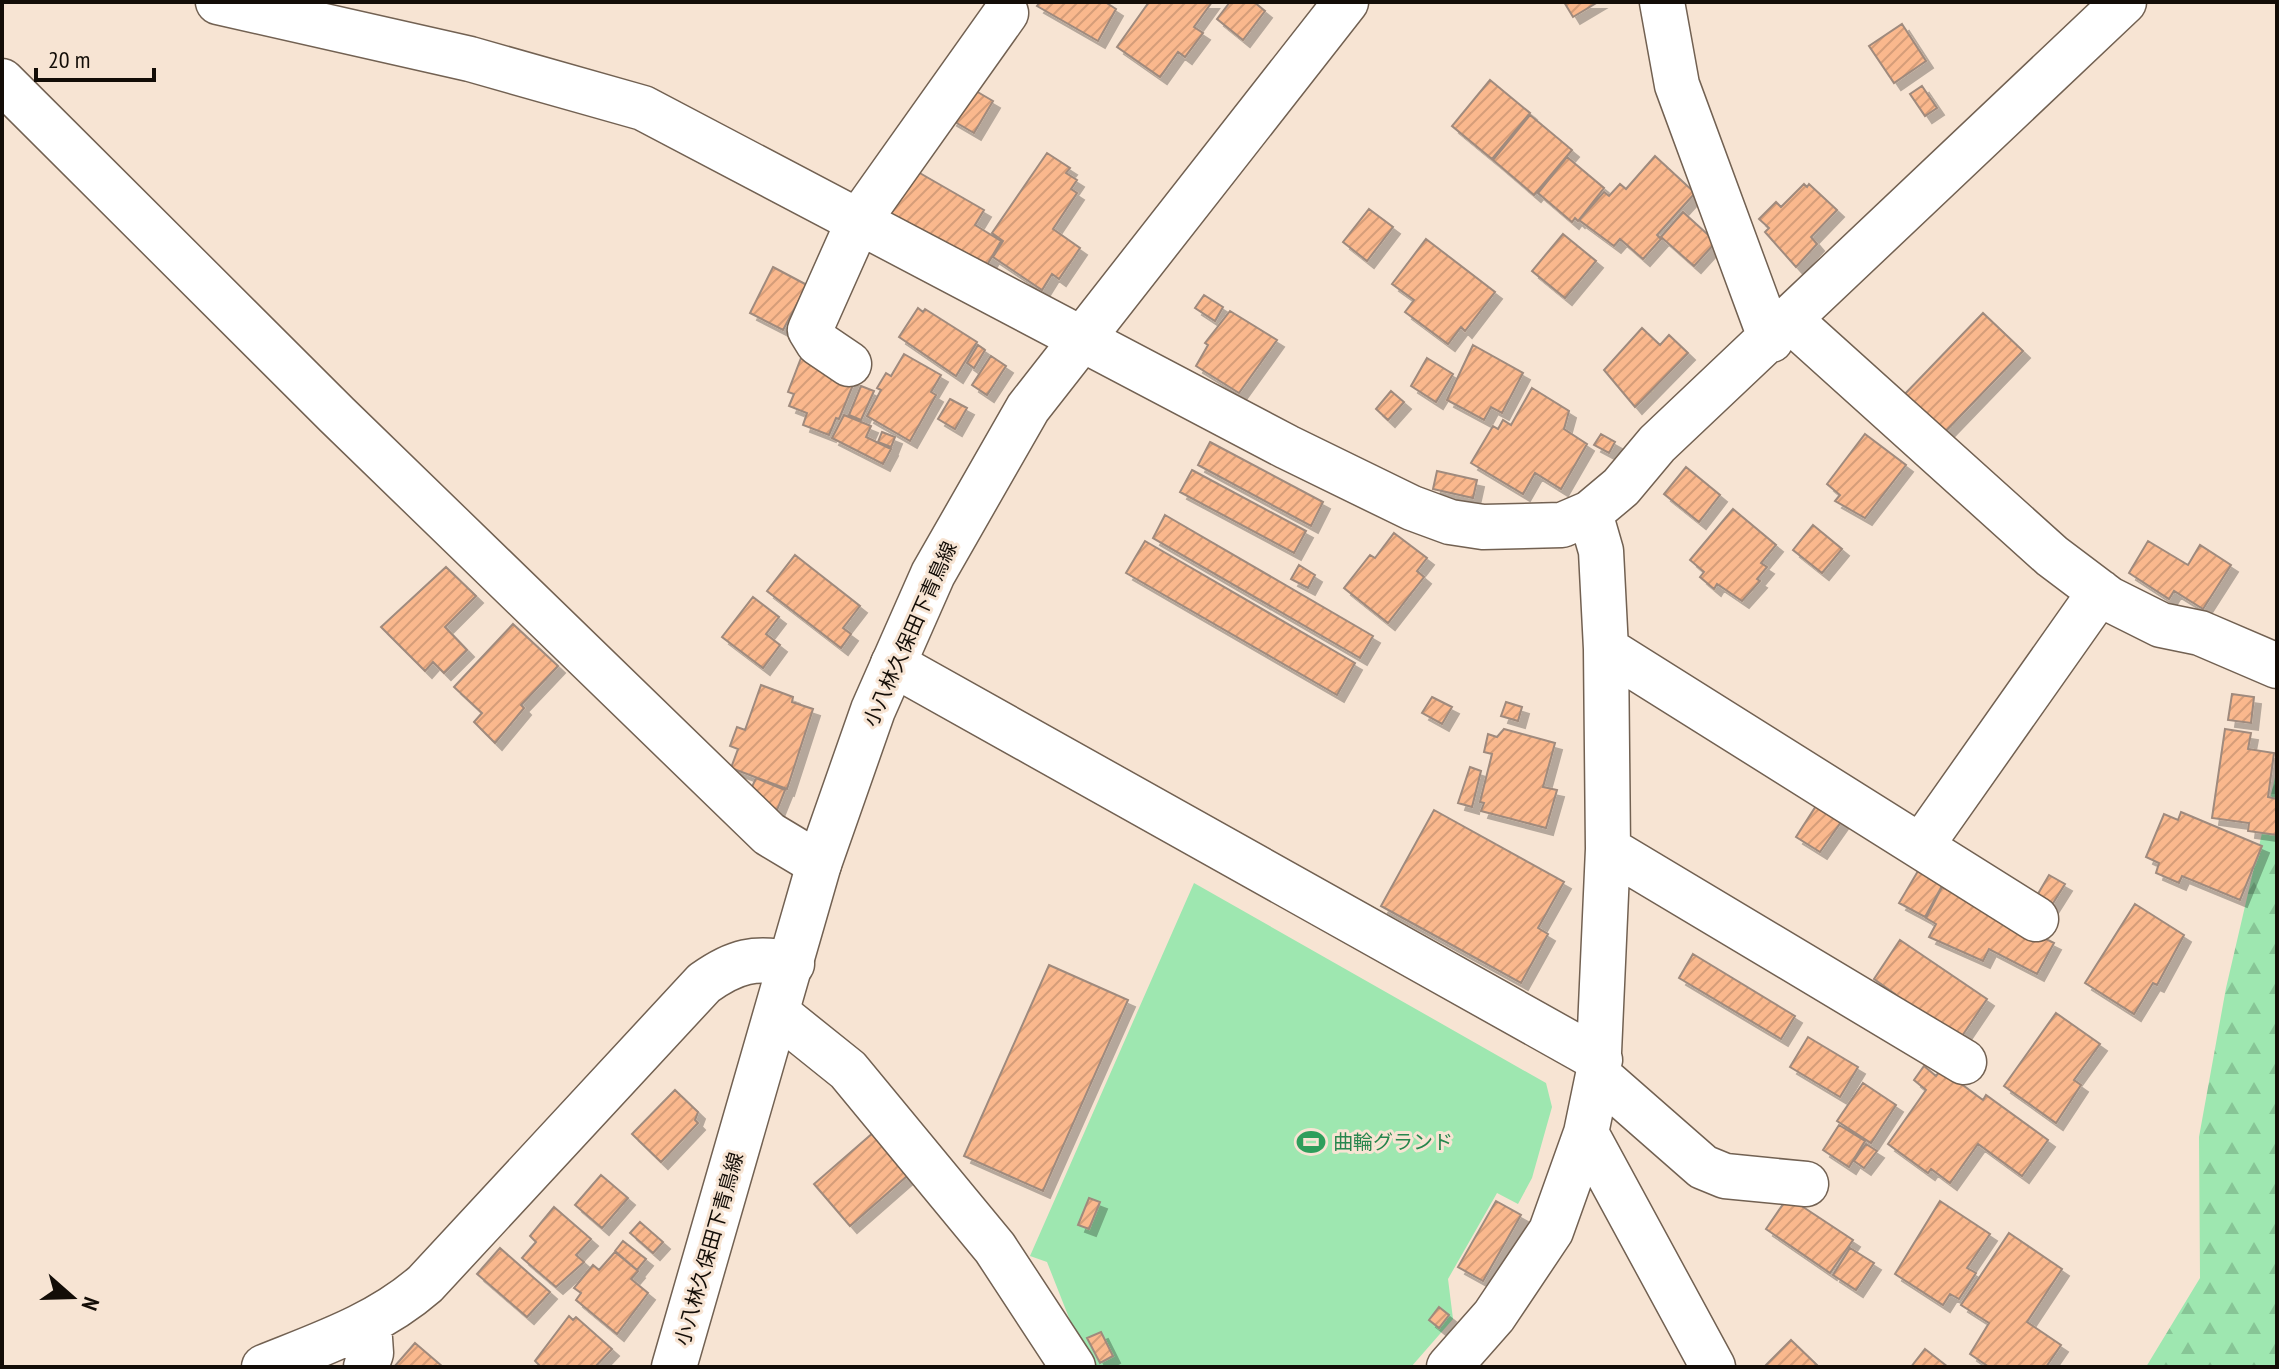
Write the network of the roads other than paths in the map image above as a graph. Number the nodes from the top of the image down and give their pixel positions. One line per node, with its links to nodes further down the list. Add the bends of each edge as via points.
1 (218, 2): 7 (street, via 606,95 643,108)
2 (1346, 2): 9 (street, 小八林久保田下青鳥線)
3 (1662, 2): 8 (street, via 1677,85)
4 (2124, 2): 8 (street)
5 (1006, 13): 7 (street)
6 (2, 81): 18 (street, via 769,834)
7 (859, 220): 9 (street); 10 (street, via 810,330 818,343)
8 (1781, 330): 11 (street); 12 (street)
9 (1081, 337): 11 (street, via 1287,447 1450,522 1483,527 1562,525); 14 (street, 小八林久保田下青鳥線, via 1028,408 983,485 933,574)
10 (849, 364)
11 (1590, 513): 13 (street, via 1601,551)
12 (2100, 592): 15 (street, via 2161,625 2200,633); 16 (street)
13 (1606, 649): 16 (street); 17 (street)
14 (893, 664): 18 (street, 小八林久保田下青鳥線); 23 (street)
15 (2277, 666)
16 (1921, 846): 19 (street)
17 (1608, 849): 22 (street); 23 (street)
18 (819, 864): 20 (street, 小八林久保田下青鳥線)
19 (2036, 919)
20 (792, 964): 21 (street, 小八林久保田下青鳥線); 26 (street, via 756,958 729,965 704,983 425,1284)
21 (777, 1013): 29 (street, 小八林久保田下青鳥線); 30 (street, via 848,1070 995,1248)
22 (1964, 1062)
23 (1599, 1068): 24 (street); 25 (street, via 1703,1167 1725,1176)
24 (1586, 1133): 31 (street, via 1551,1231 1494,1316); 32 (street)
25 (1806, 1184)
26 (369, 1324): 27 (street); 28 (street, via 371,1353)
27 (264, 1367)
28 (366, 1367)
29 (674, 1367)
30 (1073, 1367)
31 (1449, 1367)
32 (1713, 1367)

